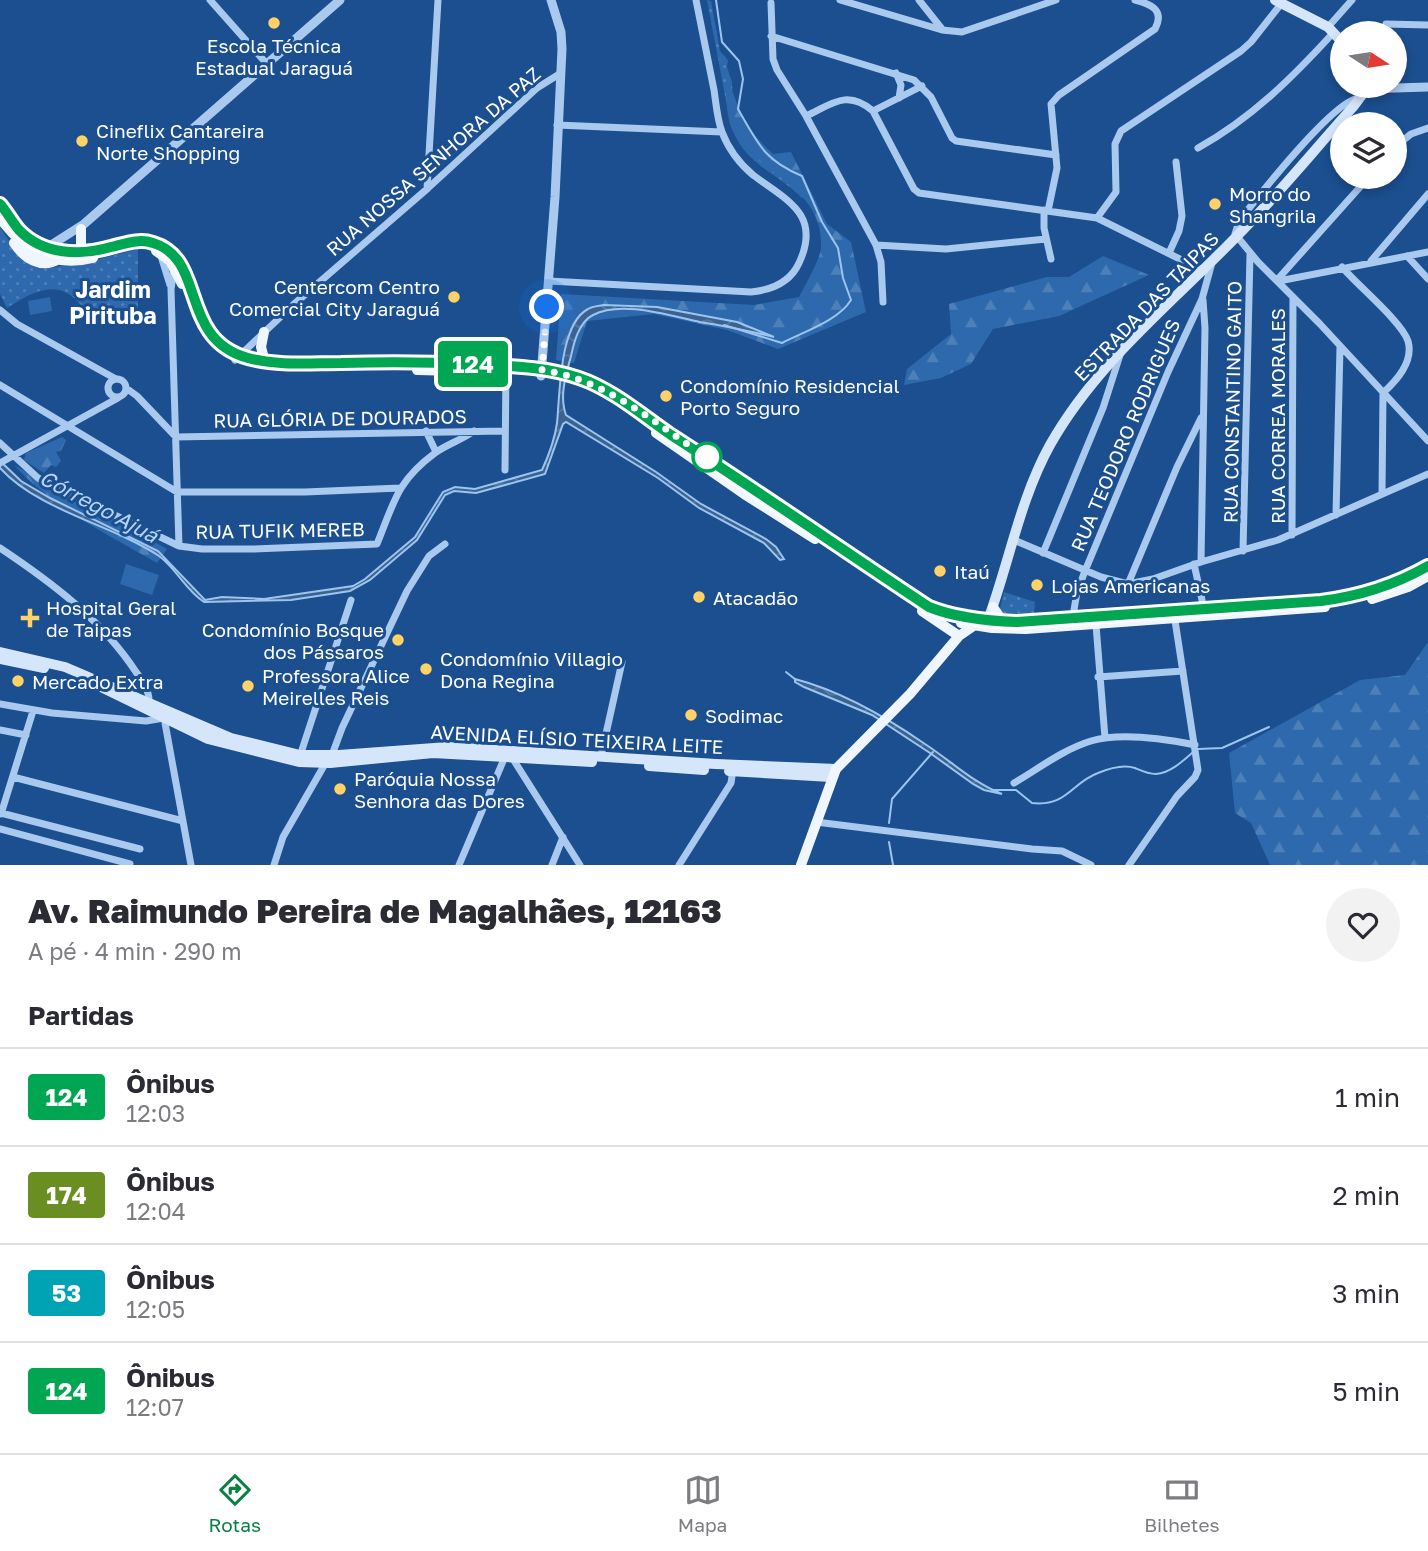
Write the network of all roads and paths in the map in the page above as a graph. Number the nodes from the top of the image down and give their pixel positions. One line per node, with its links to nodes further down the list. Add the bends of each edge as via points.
1 (210, 0): 20 (street)
2 (340, 0): 20 (street)
3 (551, 0): 21 (street, via 561,32)
4 (696, 0): 34 (street)
5 (842, 0): 17 (street)
6 (919, 0): 17 (street)
7 (1056, 0): 17 (street, via 970,30)
8 (1135, 0): 37 (street, via 1156,8 1158,24 1055,98 1050,108)
9 (1352, 0): 13 (street)
10 (437, 2): 39 (street)
11 (1278, 2): 16 (main road); 45 (street, via 1262,29 1241,51 1121,131 1115,144 1116,192)
12 (771, 3): 19 (street)
13 (1337, 21)
14 (1407, 24): 15 (street)
15 (1428, 25)
16 (1330, 29)
17 (942, 30)
18 (1330, 31): 36 (street, via 1281,89)
19 (771, 36): 22 (street); 31 (street, via 777,70)
20 (267, 64): 46 (street)
21 (561, 73): 32 (street); 39 (street, RUA NOSSA SENHORA DA PAZ, via 537,88)
22 (896, 74): 24 (street); 28 (street, via 901,85)
23 (1428, 80): 26 (street)
24 (922, 86): 28 (street); 37 (street, via 956,141)
25 (1407, 86): 26 (street)
26 (1410, 86): 27 (street)
27 (1428, 87)
28 (899, 97): 30 (street)
29 (1356, 98): 47 (main road, ESTRADA DAS TAIPAS)
30 (873, 111): 31 (street, via 843,98); 43 (street, via 919,192)
31 (806, 116): 49 (street)
32 (557, 125): 34 (street); 65 (street)
33 (1428, 128): 35 (street)
34 (722, 132): 65 (street, via 740,163 791,202 804,220 805,248 799,265 785,281 751,292)
35 (1407, 137)
36 (1198, 148)
37 (1056, 155): 43 (street, via 1056,178)
38 (1176, 162): 53 (street, via 1182,216)
39 (426, 188): 72 (street, RUA NOSSA SENHORA DA PAZ)
40 (1358, 189): 66 (street)
41 (1428, 194): 60 (street)
42 (0, 204): 50 (main road, via 19,230)
43 (1046, 211): 45 (street); 48 (street)
44 (0, 218): 56 (main road, via 19,250 33,261 48,264)
45 (1097, 218): 53 (street)
46 (82, 226): 50 (street); 55 (main road); 56 (street)
47 (1236, 238): 54 (street); 59 (main road, ESTRADA DAS TAIPAS)
48 (1046, 239): 49 (street, via 946,249); 58 (street)
49 (876, 245): 70 (street)
50 (48, 247): 56 (main road)
51 (1428, 252): 57 (street)
52 (160, 253): 56 (main road, via 138,247 81,261); 61 (main road); 67 (street)
53 (1169, 253): 63 (street)
54 (1250, 253): 66 (street); 108 (street, RUA CONSTANTINO GAITO)
55 (85, 254): 56 (main road); 75 (main road, via 133,242 162,246 184,269 206,328)
56 (62, 256)
57 (1407, 256): 60 (street); 64 (street)
58 (1051, 259)
59 (1213, 259): 63 (main road, ESTRADA DAS TAIPAS); 69 (street, RUA TEODORO RODRIGUES)
60 (1370, 262): 62 (street)
61 (175, 267): 67 (street); 75 (main road, via 198,325 214,345)
62 (1342, 267): 66 (street); 85 (street, via 1408,341 1400,375)
63 (1202, 271): 74 (main road, ESTRADA DAS TAIPAS)
64 (1428, 279)
65 (549, 281): 79 (street)
66 (1278, 281): 68 (street)
67 (171, 289): 92 (street)
68 (1293, 298): 73 (street); 103 (street, RUA CORREA MORALES)
69 (1202, 299): 87 (street); 112 (street, RUA TEODORO RODRIGUES)
70 (883, 302)
71 (0, 310): 77 (street)
72 (264, 332): 75 (street, RUA NOSSA SENHORA DA PAZ); 76 (main road)
73 (1340, 347): 85 (street); 102 (street)
74 (1122, 352): 104 (main road, ESTRADA DAS TAIPAS, via 1082,398 1048,449); 109 (street)
75 (238, 358): 76 (main road); 78 (main road, via 251,366 270,368)
76 (265, 362): 78 (main road, via 448,363)
77 (93, 368): 81 (street); 83 (street)
78 (505, 369): 79 (main road); 91 (street)
79 (542, 373): 80 (main road)
80 (568, 377): 118 (main road); 121 (main road, via 587,381 627,404 929,607)
81 (116, 379): 83 (street); 84 (street, via 122,381)
82 (0, 386): 88 (street)
83 (108, 387): 84 (street, via 112,396); 86 (street)
84 (122, 393): 86 (street); 92 (street, via 145,406)
85 (1383, 393): 93 (street); 101 (street)
86 (97, 407): 88 (street)
87 (1202, 416): 110 (street); 114 (street)
88 (69, 425): 96 (street); 100 (street)
89 (426, 431): 90 (street, RUA GLÓRIA DE DOURADOS); 92 (street, RUA GLÓRIA DE DOURADOS); 95 (street)
90 (474, 431): 91 (street, RUA GLÓRIA DE DOURADOS); 95 (street)
91 (504, 431): 97 (street)
92 (176, 437): 100 (street)
93 (1428, 441)
94 (0, 443): 96 (street, RUA TUFIK MEREB)
95 (436, 452): 99 (street)
96 (7, 460): 106 (street, RUA TUFIK MEREB)
97 (505, 470)
98 (1428, 474): 101 (street)
99 (400, 488): 100 (street); 106 (street, RUA TUFIK MEREB, via 374,545 279,549)
100 (177, 492): 106 (street)
101 (1382, 494): 102 (street)
102 (1336, 515): 103 (street)
103 (1292, 535): 108 (street)
104 (1014, 540): 109 (street); 116 (main road, ESTRADA DAS TAIPAS)
105 (445, 544): 143 (street, via 423,564 401,601)
106 (179, 546)
107 (0, 548): 133 (street, via 103,628 140,678)
108 (1243, 551): 110 (street)
109 (1043, 553): 112 (street)
110 (1198, 563): 114 (street); 117 (street)
111 (1428, 566): 117 (main road, via 1359,596)
112 (1085, 570): 114 (street); 123 (street, RUA TEODORO RODRIGUES)
113 (1428, 576): 120 (main road, via 1396,592 1354,603)
114 (1128, 584)
115 (351, 600): 142 (street)
116 (993, 607): 121 (main road, ESTRADA DAS TAIPAS); 122 (main road)
117 (1204, 608): 120 (main road)
118 (922, 611): 125 (main road); 126 (main road)
119 (1146, 613): 120 (main road); 123 (main road); 124 (main road)
120 (1174, 615): 124 (main road); 130 (street)
121 (988, 620): 122 (main road); 125 (main road)
122 (1003, 622): 123 (main road)
123 (1072, 622): 124 (main road); 125 (main road, via 1026,629)
124 (1096, 625): 131 (street)
125 (973, 626): 126 (main road)
126 (959, 636): 146 (main road)
127 (0, 652): 133 (main road, AVENIDA ELÍSIO TEIXEIRA LEITE, via 65,667)
128 (0, 659): 133 (main road, AVENIDA ELÍSIO TEIXEIRA LEITE, via 72,676)
129 (622, 662): 141 (street)
130 (1183, 671): 131 (street); 139 (street)
131 (1098, 677): 138 (street)
132 (0, 704): 134 (street)
133 (148, 706): 135 (main road, AVENIDA ELÍSIO TEIXEIRA LEITE)
134 (33, 711): 135 (street, via 146,721); 137 (street)
135 (166, 714): 142 (main road, AVENIDA ELÍSIO TEIXEIRA LEITE); 150 (street)
136 (0, 730): 137 (street)
137 (26, 735): 147 (street)
138 (1104, 738): 139 (street, via 1156,738); 148 (street, via 1080,745)
139 (1195, 747): 164 (street, via 1195,777)
140 (509, 755): 141 (main road, AVENIDA ELÍSIO TEIXEIRA LEITE); 143 (main road, AVENIDA ELÍSIO TEIXEIRA LEITE, via 429,747); 144 (main road, AVENIDA ELÍSIO TEIXEIRA LEITE); 153 (street); 158 (street)
141 (600, 756): 144 (main road, AVENIDA ELÍSIO TEIXEIRA LEITE)
142 (299, 759): 143 (main road, AVENIDA ELÍSIO TEIXEIRA LEITE)
143 (328, 759): 157 (street, via 280,844)
144 (638, 762): 145 (main road, AVENIDA ELÍSIO TEIXEIRA LEITE)
145 (733, 768): 146 (main road, AVENIDA ELÍSIO TEIXEIRA LEITE); 161 (street, via 726,792)
146 (834, 773): 151 (main road)
147 (13, 776): 149 (street); 150 (street)
148 (1014, 783)
149 (1, 815): 154 (street)
150 (183, 821): 156 (street)
151 (816, 822): 162 (main road); 163 (street, via 1062,851)
152 (0, 829): 155 (street)
153 (563, 837): 159 (street); 160 (street)
154 (140, 849)
155 (131, 864)
156 (191, 865)
157 (274, 865)
158 (458, 865)
159 (552, 865)
160 (580, 865)
161 (680, 865)
162 (801, 865)
163 (1091, 865)
164 (1129, 865)

